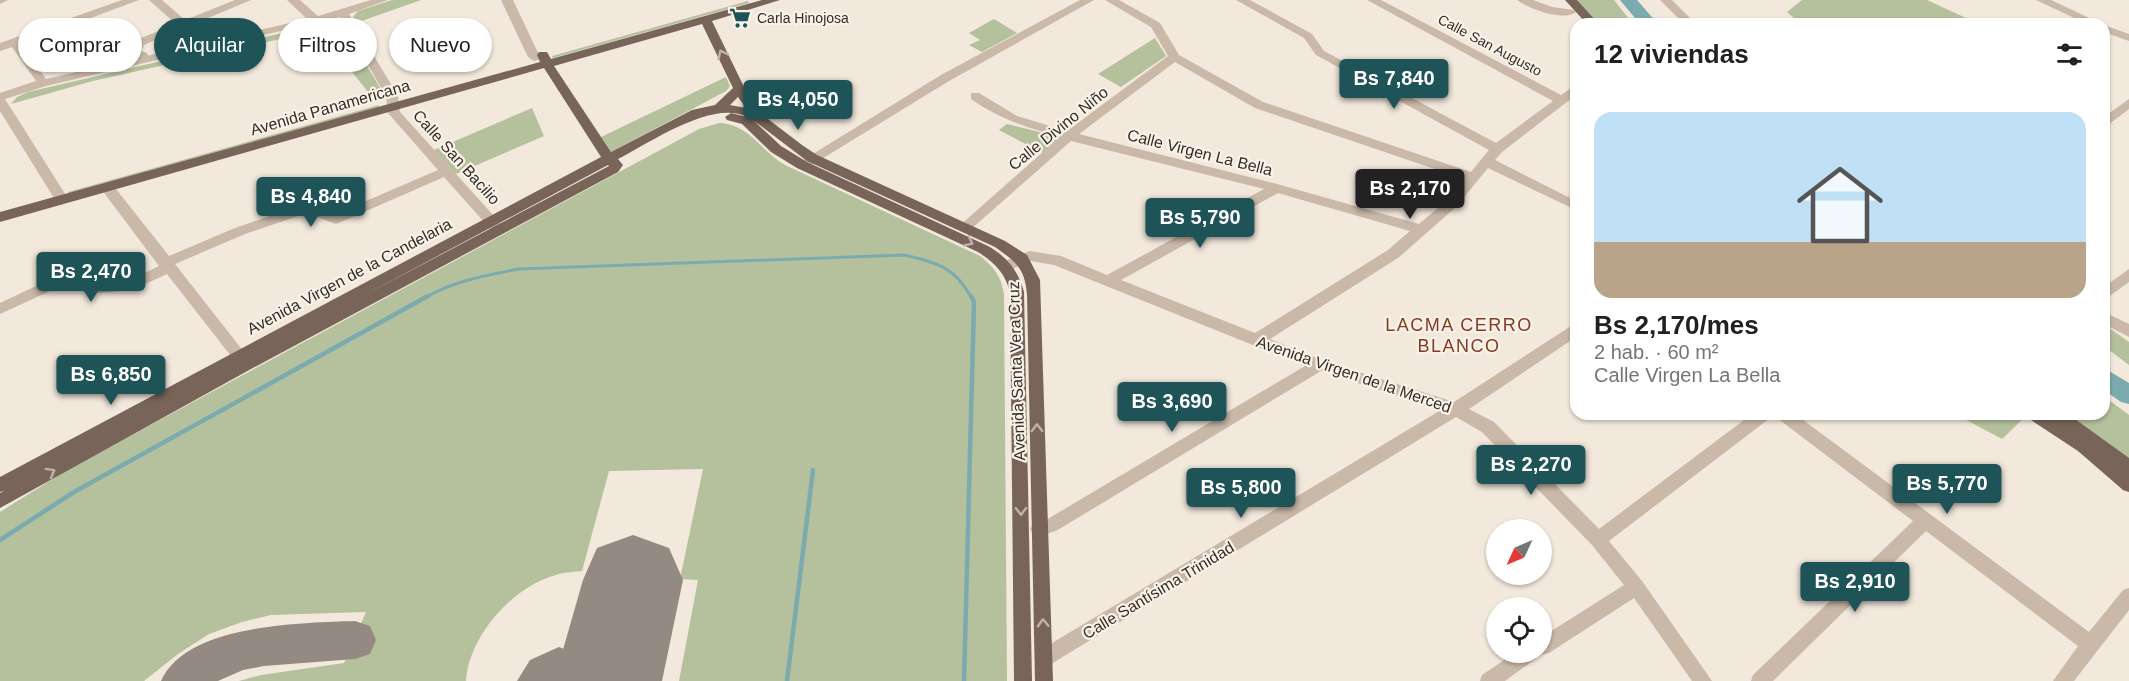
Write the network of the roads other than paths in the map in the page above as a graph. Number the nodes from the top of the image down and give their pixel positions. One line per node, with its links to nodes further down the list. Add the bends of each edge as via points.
1 (133, 0): 19 (street)
2 (155, 0): 22 (street)
3 (245, 0): 23 (street)
4 (293, 0): 24 (street)
5 (368, 0): 21 (street)
6 (382, 0): 21 (street)
7 (741, 0): 38 (main road, Avenida Panamericana)
8 (1088, 0): 54 (street, via 945,78)
9 (1111, 0): 37 (street, via 1156,25)
10 (1242, 0): 52 (street, via 1308,36 1320,52)
11 (1373, 0): 44 (street, Calle San Augusto)
12 (1523, 0): 20 (street, via 1550,10)
13 (1558, 0): 20 (main road)
14 (1571, 0): 27 (main road)
15 (1666, 0): 28 (street)
16 (2042, 0): 29 (street)
17 (512, 1): 38 (street)
18 (764, 1): 30 (main road, Avenida Panamericana)
19 (119, 2): 35 (street)
20 (1570, 12): 26 (main road)
21 (343, 13): 25 (street); 45 (street, Calle San Bacilio)
22 (177, 18)
23 (199, 18)
24 (313, 18)
25 (326, 18)
26 (1575, 18)
27 (1588, 18)
28 (1684, 18)
29 (2080, 18)
30 (705, 19): 38 (main road, Avenida Panamericana); 40 (main road, Avenida Santa Vera Cruz, one-way to 30)
31 (278, 30): 39 (street)
32 (2110, 30): 34 (street)
33 (154, 37): 39 (street)
34 (2129, 38)
35 (14, 42): 36 (street); 39 (street)
36 (0, 47)
37 (1174, 57): 51 (street, Calle Divino Niño); 57 (street, via 1273,111)
38 (541, 59): 45 (main road, Avenida Panamericana); 55 (main road)
39 (43, 83): 43 (street)
40 (739, 89): 47 (main road, Avenida Virgen de la Candelaria); 48 (main road, Avenida Santa Vera Cruz)
41 (1570, 93): 44 (street)
42 (975, 96): 51 (street, Calle Virgen La Bella, via 1013,119)
43 (0, 99): 60 (street)
44 (1560, 100): 52 (street)
45 (392, 101): 56 (street, Calle San Bacilio, via 394,113); 58 (main road, Avenida Panamericana); 60 (main road, Avenida Panamericana)
46 (2129, 103): 49 (street)
47 (720, 109): 48 (main road); 50 (main road, Avenida Virgen de la Candelaria); 55 (main road, Avenida Virgen de la Candelaria, via 696,113)
48 (759, 116): 54 (main road, Avenida Santa Vera Cruz)
49 (2110, 119)
50 (704, 120): 54 (main road, Avenida Santa Vera Cruz, via 734,117 746,121 777,149); 55 (main road, Avenida Virgen de la Candelaria)
51 (1069, 136): 59 (street, Calle Virgen La Bella); 65 (street, Calle Divino Niño)
52 (1497, 149): 53 (street)
53 (1485, 161): 57 (street); 61 (street)
54 (807, 162): 65 (main road, Avenida Santa Vera Cruz); 67 (main road, Avenida Santa Vera Cruz, one-way to 67)
55 (613, 163): 64 (main road, Avenida Virgen de la Candelaria)
56 (445, 172): 64 (street, Calle San Bacilio); 68 (street, via 336,219 307,208 240,231)
57 (1472, 177): 66 (street, via 1450,205)
58 (107, 186): 60 (main road, Avenida Panamericana); 68 (street)
59 (1277, 188): 66 (street, Calle Virgen La Bella); 70 (street)
60 (59, 195): 62 (main road, Avenida Panamericana); 63 (main road, Avenida Panamericana)
61 (1570, 203)
62 (0, 206)
63 (0, 217)
64 (494, 225): 77 (main road, Avenida Virgen de la Candelaria)
65 (965, 227): 67 (main road, Avenida Santa Vera Cruz)
66 (1422, 230): 76 (street, via 1393,254)
67 (1014, 262): 70 (street, Avenida Virgen de la Merced, via 1030,256 1056,260); 89 (main road, Avenida Santa Vera Cruz, one-way to 67, via 1033,280); 97 (main road, Avenida Santa Vera Cruz, one-way to 97, via 1011,270 1017,292)
68 (167, 265): 72 (street, via 132,285 101,288 63,280); 77 (street)
69 (2129, 274): 71 (street)
70 (1108, 281): 76 (street, Avenida Virgen de la Merced)
71 (2110, 290)
72 (0, 309)
73 (2110, 321): 74 (street)
74 (2129, 332)
75 (1570, 334): 79 (street, Calle Santísima Trinidad)
76 (1255, 341): 78 (street, Avenida Virgen de la Merced)
77 (242, 360): 85 (main road, Avenida Virgen de la Candelaria); 87 (main road, Avenida Virgen de la Candelaria, one-way to 77)
78 (1318, 365): 79 (street, Avenida Virgen de la Merced); 89 (street)
79 (1456, 409): 90 (street, Avenida Virgen de la Merced, via 1488,428); 95 (street, Calle Santísima Trinidad)
80 (1756, 420): 90 (street)
81 (1791, 420): 88 (street)
82 (2043, 420): 86 (main road, via 2108,465)
83 (2065, 420): 84 (main road)
84 (2129, 468)
85 (0, 485)
86 (2129, 485)
87 (0, 501)
88 (1925, 520): 94 (street); 101 (street)
89 (1039, 529): 95 (main road, Avenida Santa Vera Cruz, one-way to 89)
90 (1598, 540): 91 (street, Avenida Virgen de la Merced)
91 (1636, 587): 93 (street); 100 (street, Avenida Virgen de la Merced)
92 (2129, 597): 94 (street)
93 (1552, 641)
94 (2090, 644): 102 (street)
95 (1044, 658): 98 (main road, Avenida Santa Vera Cruz)
96 (1516, 663): 99 (street)
97 (1023, 681)
98 (1044, 681)
99 (1489, 681)
100 (1703, 681)
101 (1760, 681)
102 (2062, 681)

